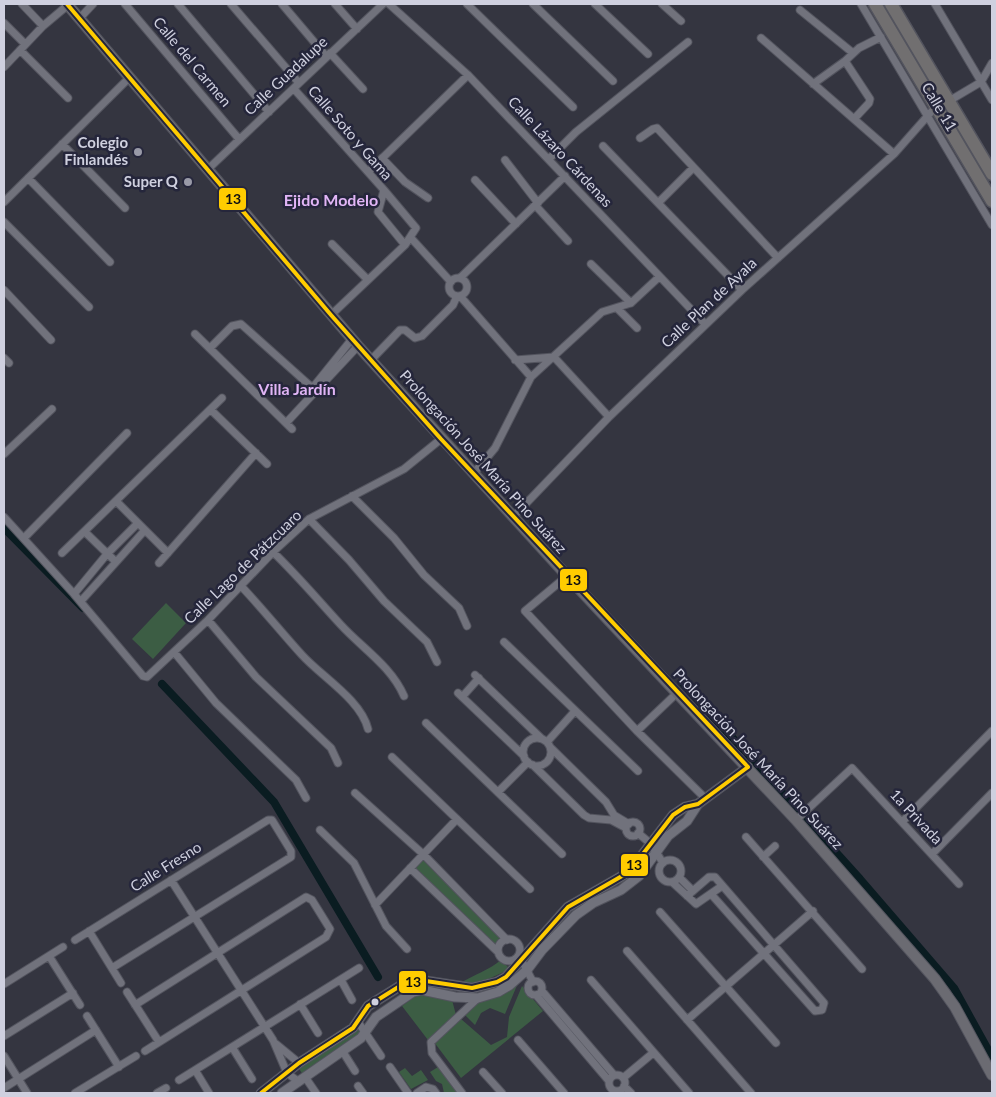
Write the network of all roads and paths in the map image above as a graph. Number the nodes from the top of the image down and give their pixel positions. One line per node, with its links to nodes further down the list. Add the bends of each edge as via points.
1 (22, 4): 23 (street)
2 (67, 4): 20 (main road, Prolongación José María Pino Suárez); 23 (street)
3 (93, 4): 20 (street)
4 (125, 4): 51 (street, Calle del Carmen)
5 (178, 4): 47 (street)
6 (231, 4): 40 (street, Calle Soto y Gama)
7 (282, 4): 31 (street)
8 (335, 4): 24 (street)
9 (384, 4): 24 (street, Calle Guadalupe)
10 (389, 4): 35 (street, Calle Lázaro Cárdenas)
11 (467, 4): 46 (street)
12 (533, 4): 37 (street)
13 (595, 4): 30 (street)
14 (662, 4): 21 (street)
15 (861, 4): 25 (street, Calle 11)
16 (875, 4): 67 (highway)
17 (891, 4): 61 (highway)
18 (935, 4): 38 (street)
19 (800, 10): 29 (street)
20 (79, 19): 36 (main road, Prolongación José María Pino Suárez)
21 (681, 21)
22 (4, 23): 28 (street)
23 (44, 26): 28 (street)
24 (357, 28): 31 (street, Calle Guadalupe)
25 (881, 37): 29 (street); 48 (street, Calle 11)
26 (761, 38): 39 (street)
27 (688, 42): 56 (street, via 576,132)
28 (23, 47): 34 (street); 43 (street)
29 (853, 53): 32 (street)
30 (648, 54)
31 (328, 55): 40 (street, Calle Guadalupe); 41 (street)
32 (845, 63): 39 (street); 49 (street, via 870,99)
33 (992, 64): 38 (street)
34 (4, 66)
35 (468, 75): 55 (street); 56 (street, Calle Lázaro Cárdenas)
36 (128, 79): 52 (street); 59 (main road, Prolongación José María Pino Suárez)
37 (613, 81)
38 (981, 82): 42 (street); 44 (street); 45 (street)
39 (813, 84): 49 (street)
40 (296, 86): 47 (street, Calle Guadalupe); 60 (street, Calle Soto y Gama)
41 (363, 89)
42 (992, 94)
43 (68, 98)
44 (954, 98)
45 (992, 100)
46 (572, 107)
47 (269, 112): 51 (street, Calle Guadalupe)
48 (930, 113): 54 (street, Calle Plan de Ayala); 74 (street, Calle 11)
49 (854, 119): 54 (street)
50 (640, 138): 58 (street, via 657,128)
51 (239, 139): 59 (street, Calle Guadalupe)
52 (62, 144): 63 (street); 71 (street)
53 (604, 146): 69 (street)
54 (894, 154): 79 (street, Calle Plan de Ayala)
55 (382, 158): 60 (street); 66 (street, via 405,182)
56 (549, 159): 62 (street, Calle Lázaro Cárdenas)
57 (505, 160): 70 (street)
58 (693, 168): 69 (street); 79 (street)
59 (207, 170): 92 (main road, Prolongación José María Pino Suárez)
60 (369, 171): 65 (street, Calle Soto y Gama)
61 (992, 174)
62 (565, 176): 70 (street); 82 (street, Calle Lázaro Cárdenas)
63 (28, 178): 68 (street); 80 (street)
64 (475, 180): 73 (street)
65 (384, 190): 75 (street, via 416,228); 78 (street, Calle Soto y Gama, via 378,212)
66 (428, 198)
67 (992, 201)
68 (4, 202)
69 (659, 202): 87 (street)
70 (537, 204): 73 (street); 76 (street)
71 (125, 208)
72 (4, 222): 90 (street)
73 (516, 224): 83 (street)
74 (992, 225)
75 (411, 238): 78 (street); 85 (street)
76 (568, 241)
77 (332, 244): 84 (street)
78 (405, 244): 84 (street)
79 (778, 258): 87 (street, Calle Plan de Ayala)
80 (110, 262)
81 (591, 264): 89 (street)
82 (659, 277): 89 (street); 93 (street, Calle Lázaro Cárdenas)
83 (460, 278): 85 (street); 88 (street, via 468,287 464,295)
84 (367, 279): 92 (street)
85 (451, 282): 88 (street, via 451,293)
86 (4, 290): 96 (street)
87 (742, 290): 93 (street, Calle Plan de Ayala)
88 (459, 296): 100 (street, via 422,336 415,338 400,330); 101 (street)
89 (631, 303): 91 (street)
90 (89, 307)
91 (618, 308): 94 (street); 99 (street, via 602,312)
92 (331, 315): 97 (main road, Prolongación José María Pino Suárez)
93 (705, 324): 107 (street, Calle Plan de Ayala)
94 (637, 328)
95 (195, 334): 98 (street)
96 (52, 340)
97 (355, 343): 100 (main road, Prolongación José María Pino Suárez); 103 (street)
98 (210, 348): 103 (street, via 232,326 241,324); 108 (street)
99 (554, 357): 101 (street); 102 (street); 107 (street)
100 (371, 360): 111 (main road, Prolongación José María Pino Suárez)
101 (515, 360): 102 (street)
102 (532, 377): 115 (street, via 495,448)
103 (313, 389): 108 (street)
104 (222, 398): 106 (street)
105 (52, 409): 113 (street)
106 (211, 410): 112 (street); 117 (street)
107 (609, 417): 119 (street, Calle Plan de Ayala)
108 (286, 423): 109 (street)
109 (292, 429)
110 (127, 433): 124 (street)
111 (441, 440): 115 (main road, Prolongación José María Pino Suárez); 116 (street, Calle Lago de Pátzcuaro, via 412,465)
112 (256, 453): 114 (street); 127 (street)
113 (4, 454)
114 (266, 464)
115 (474, 473): 119 (main road, Prolongación José María Pino Suárez)
116 (352, 496): 120 (street, Calle Lago de Pátzcuaro); 136 (street, via 394,538 424,575 459,608)
117 (116, 501): 121 (street); 123 (street)
118 (4, 516): 124 (street)
119 (514, 516): 131 (main road, Prolongación José María Pino Suárez)
120 (310, 520): 125 (street, Calle Lago de Pátzcuaro); 139 (street, via 350,560 384,601 427,642)
121 (138, 523): 122 (street); 128 (street)
122 (145, 530): 127 (street); 129 (street)
123 (85, 532): 126 (street); 128 (street)
124 (24, 538): 133 (street)
125 (273, 552): 132 (street, Calle Lago de Pátzcuaro); 141 (street, via 306,584 341,626 394,676)
126 (62, 553)
127 (168, 553): 130 (street)
128 (107, 554): 129 (street); 133 (street)
129 (115, 561): 134 (street)
130 (159, 563)
131 (567, 576): 140 (main road, Prolongación José María Pino Suárez); 145 (street, via 525,611)
132 (241, 586): 135 (street, Calle Lago de Pátzcuaro); 144 (street, via 303,656 362,713)
133 (74, 594): 134 (street)
134 (81, 601): 138 (street, Calle Lago de Pátzcuaro, via 143,676 147,677)
135 (208, 620): 138 (street, Calle Lago de Pátzcuaro); 150 (street, via 256,677 331,748)
136 (467, 626)
137 (504, 642): 142 (street)
138 (174, 652): 156 (street, via 216,703 296,780)
139 (437, 662)
140 (677, 692): 145 (street); 151 (main road, Prolongación José María Pino Suárez)
141 (404, 696)
142 (575, 711): 147 (street); 152 (street)
143 (426, 723): 153 (street)
144 (368, 729)
145 (637, 731): 157 (street)
146 (992, 731): 161 (street)
147 (546, 742): 149 (street, via 530,740 524,750); 149 (street, via 551,752 547,761 543,764); 149 (street, via 477,676 460,695); 158 (street, via 606,802)
148 (392, 757): 159 (street)
149 (528, 761): 153 (street); 158 (street, via 584,815)
150 (338, 762)
151 (748, 767): 157 (street); 160 (main road, Prolongación José María Pino Suárez)
152 (638, 771)
153 (498, 792): 167 (street)
154 (355, 793): 166 (street)
155 (992, 793): 168 (street)
156 (306, 798)
157 (702, 801): 165 (street, via 687,821); 165 (street, via 673,815)
158 (613, 818): 165 (street, via 628,826 634,822 638,825 638,833)
159 (457, 819): 166 (street); 177 (street)
160 (796, 820): 161 (street, 1a Privada, via 852,768); 243 (main road, Prolongación José María Pino Suárez, via 935,979 954,1006)
161 (902, 822): 168 (street, 1a Privada)
162 (320, 830): 180 (street, via 354,863)
163 (746, 837): 169 (street)
164 (775, 846): 169 (street)
165 (654, 848): 170 (street); 195 (street, via 629,872 568,907); 201 (street, via 644,871 635,880 576,916 542,950)
166 (423, 854): 171 (street); 186 (street)
167 (562, 854)
168 (932, 854): 175 (street, 1a Privada)
169 (763, 857): 181 (street)
170 (663, 863): 172 (street, via 676,862 680,869); 174 (street, via 659,869 661,877)
171 (410, 868): 180 (street); 191 (street)
172 (679, 877): 174 (street); 178 (street)
173 (171, 880): 183 (street); 183 (street, Calle Fresno, via 271,820 291,851 291,857); 184 (street, Calle Fresno)
174 (672, 882): 178 (street)
175 (959, 884)
176 (722, 886): 178 (street, via 712,876); 179 (street); 187 (street)
177 (530, 889)
178 (690, 894): 179 (street, via 698,904)
179 (711, 894): 193 (street)
180 (375, 905): 189 (street, via 388,931)
181 (813, 911): 187 (street); 199 (street)
182 (660, 912): 207 (street)
183 (195, 917): 192 (street); 197 (street)
184 (89, 931): 185 (street, Calle Fresno); 197 (street)
185 (75, 940)
186 (507, 940): 191 (street, via 500,944); 195 (street, via 516,942)
187 (773, 945): 193 (street); 193 (street, via 824,1004 822,1010 816,1011)
188 (63, 947): 194 (street)
189 (407, 949)
190 (627, 951): 218 (street)
191 (498, 952): 196 (street)
192 (218, 953): 208 (street); 208 (street, via 308,898 328,926 329,932); 216 (street)
193 (764, 953): 207 (street)
194 (49, 956): 205 (street); 210 (street)
195 (520, 958): 196 (street); 200 (street); 201 (street)
196 (506, 961): 200 (street)
197 (112, 968): 204 (street)
198 (359, 968): 202 (street)
199 (862, 969)
200 (514, 970): 201 (street); 219 (street, via 497,982 472,988 426,981 406,984 368,1006)
201 (524, 974): 206 (street); 212 (street, via 498,992)
202 (341, 980): 213 (street); 214 (street)
203 (591, 980): 232 (street)
204 (121, 983)
205 (4, 984)
206 (531, 984): 211 (street, via 530,992); 211 (street, via 540,983)
207 (725, 987): 218 (street); 228 (street)
208 (241, 990): 220 (street); 227 (street)
209 (127, 992): 216 (street)
210 (73, 993): 215 (street); 224 (street)
211 (539, 993): 249 (street)
212 (478, 998): 223 (street, via 422,990 413,992 376,1017); 263 (street, via 431,1042 432,1053)
213 (352, 1000)
214 (300, 1004): 220 (street); 222 (street)
215 (80, 1005)
216 (136, 1005): 227 (street)
217 (87, 1016): 221 (street)
218 (686, 1020): 268 (street)
219 (358, 1022): 223 (street); 236 (street)
220 (264, 1027): 225 (street); 229 (street)
221 (96, 1030): 237 (street); 245 (street)
222 (318, 1033)
223 (366, 1033): 231 (street); 235 (street)
224 (4, 1036)
225 (273, 1040): 236 (street); 242 (street)
226 (518, 1040): 265 (street)
227 (159, 1042): 230 (street)
228 (776, 1043)
229 (232, 1047): 239 (street); 244 (street)
230 (145, 1051)
231 (343, 1052): 240 (street); 247 (street)
232 (653, 1052): 249 (street); 267 (street)
233 (4, 1056): 245 (street)
234 (136, 1056): 237 (street)
235 (380, 1056)
236 (299, 1063): 242 (street)
237 (119, 1067): 253 (street)
238 (390, 1067): 260 (street)
239 (195, 1070): 246 (street); 255 (street)
240 (355, 1071)
241 (483, 1072): 264 (street)
242 (287, 1073): 247 (street); 256 (street)
243 (992, 1075)
244 (252, 1078)
245 (18, 1079): 250 (street); 252 (street)
246 (179, 1080)
247 (302, 1080): 257 (street); 258 (street)
248 (358, 1086): 259 (street)
249 (616, 1086): 266 (street)
250 (4, 1088)
251 (166, 1088): 254 (street)
252 (27, 1093)
253 (75, 1093)
254 (157, 1093)
255 (209, 1093)
256 (261, 1093)
257 (282, 1093)
258 (316, 1093)
259 (363, 1093)
260 (408, 1093)
261 (417, 1093): 262 (street, via 426,1087)
262 (436, 1093)
263 (462, 1093)
264 (502, 1093)
265 (564, 1093)
266 (631, 1093)
267 (688, 1093)
268 (751, 1093)

